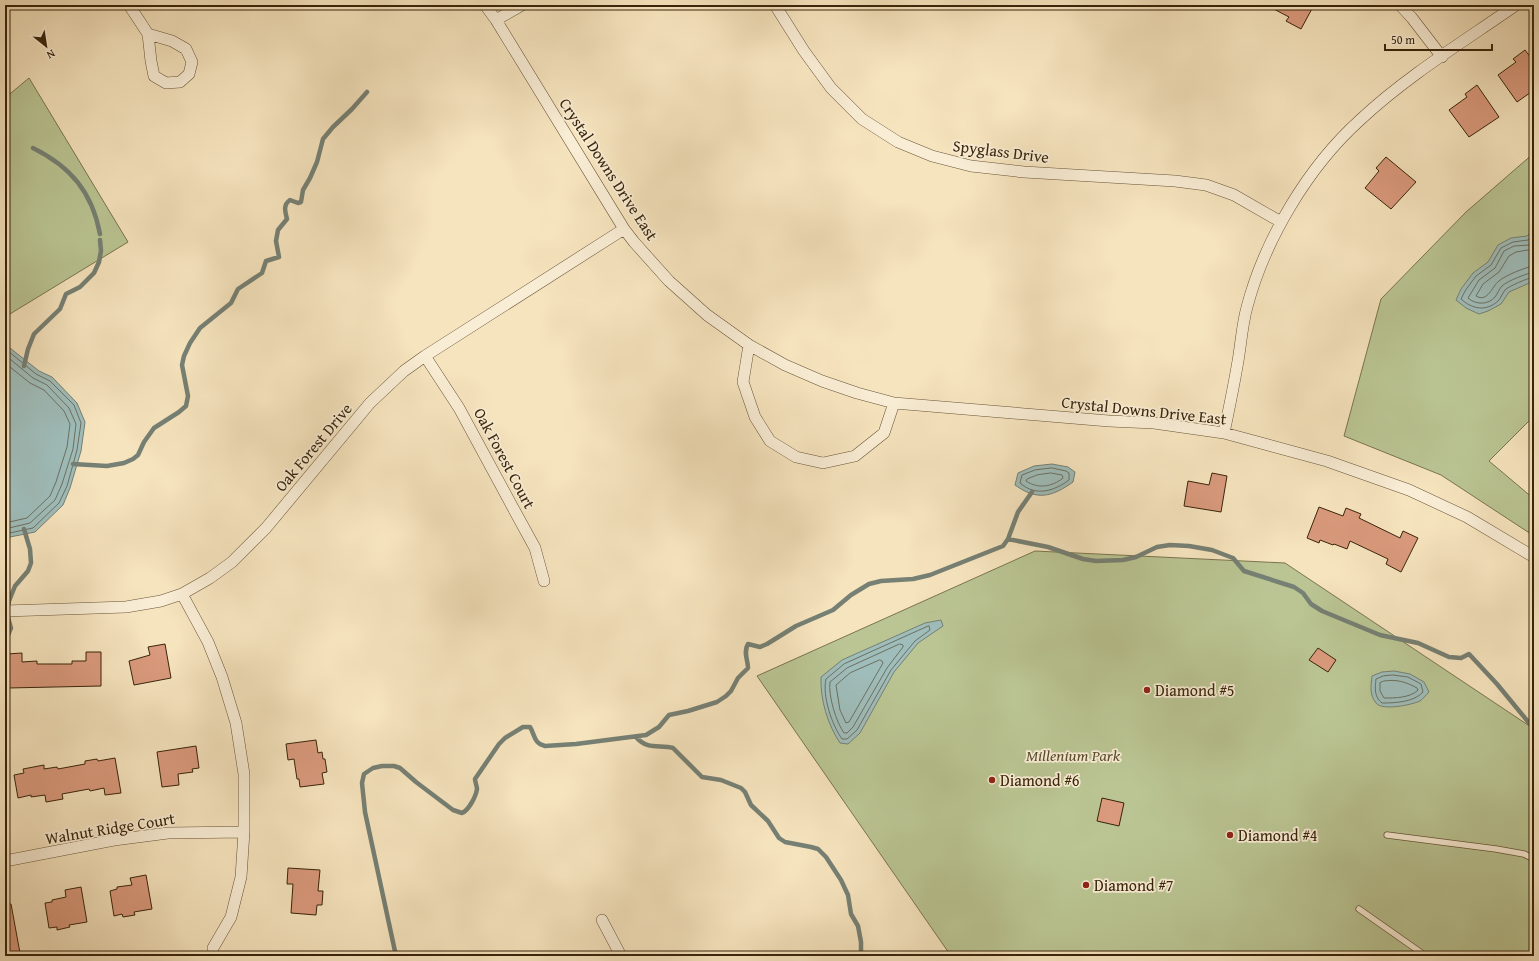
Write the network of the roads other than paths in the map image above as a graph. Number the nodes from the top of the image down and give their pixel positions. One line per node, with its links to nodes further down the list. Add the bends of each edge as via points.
1 (129, 5): 8 (street)
2 (485, 5): 7 (street, Crystal Downs Drive East)
3 (522, 5): 7 (street)
4 (775, 5): 10 (street, Spyglass Drive, via 831,88 862,119 898,142 932,156 970,166 1206,185 1234,195)
5 (1400, 5): 9 (street)
6 (1516, 5): 9 (street)
7 (496, 20): 11 (street, Crystal Downs Drive East)
8 (148, 34): 8 (street, via 154,76 166,83 180,82 189,74 192,62 186,49)
9 (1442, 57): 10 (street, via 1359,120 1328,153 1305,183)
10 (1281, 222): 15 (street, via 1246,308)
11 (624, 229): 12 (street, Crystal Downs Drive East, via 669,281 707,315); 13 (street, Oak Forest Drive)
12 (749, 345): 14 (street, Crystal Downs Drive East, via 785,365 822,380); 14 (street, via 743,382 755,417 770,441 796,457 823,463 855,456 884,433)
13 (425, 356): 17 (street, Oak Forest Court, via 459,408 512,506 534,548); 18 (street, Oak Forest Drive, via 404,371 370,403 271,522 232,562)
14 (894, 403): 15 (street, Crystal Downs Drive East, via 1154,423)
15 (1224, 432): 16 (street, Crystal Downs Drive East, via 1327,461 1409,490 1467,517)
16 (1534, 557)
17 (544, 581)
18 (182, 594): 19 (street, Oak Forest Drive, via 126,607); 20 (street, via 208,642 236,723 244,774)
19 (5, 611)
20 (244, 832): 23 (street, Walnut Ridge Court, via 168,833 114,840); 26 (street, via 241,877 231,917)
21 (1387, 835): 22 (lane, via 1496,849 1524,854)
22 (1534, 859)
23 (5, 861)
24 (1359, 908): 27 (lane)
25 (602, 920): 28 (street)
26 (213, 948)
27 (1424, 954)
28 (622, 956)

